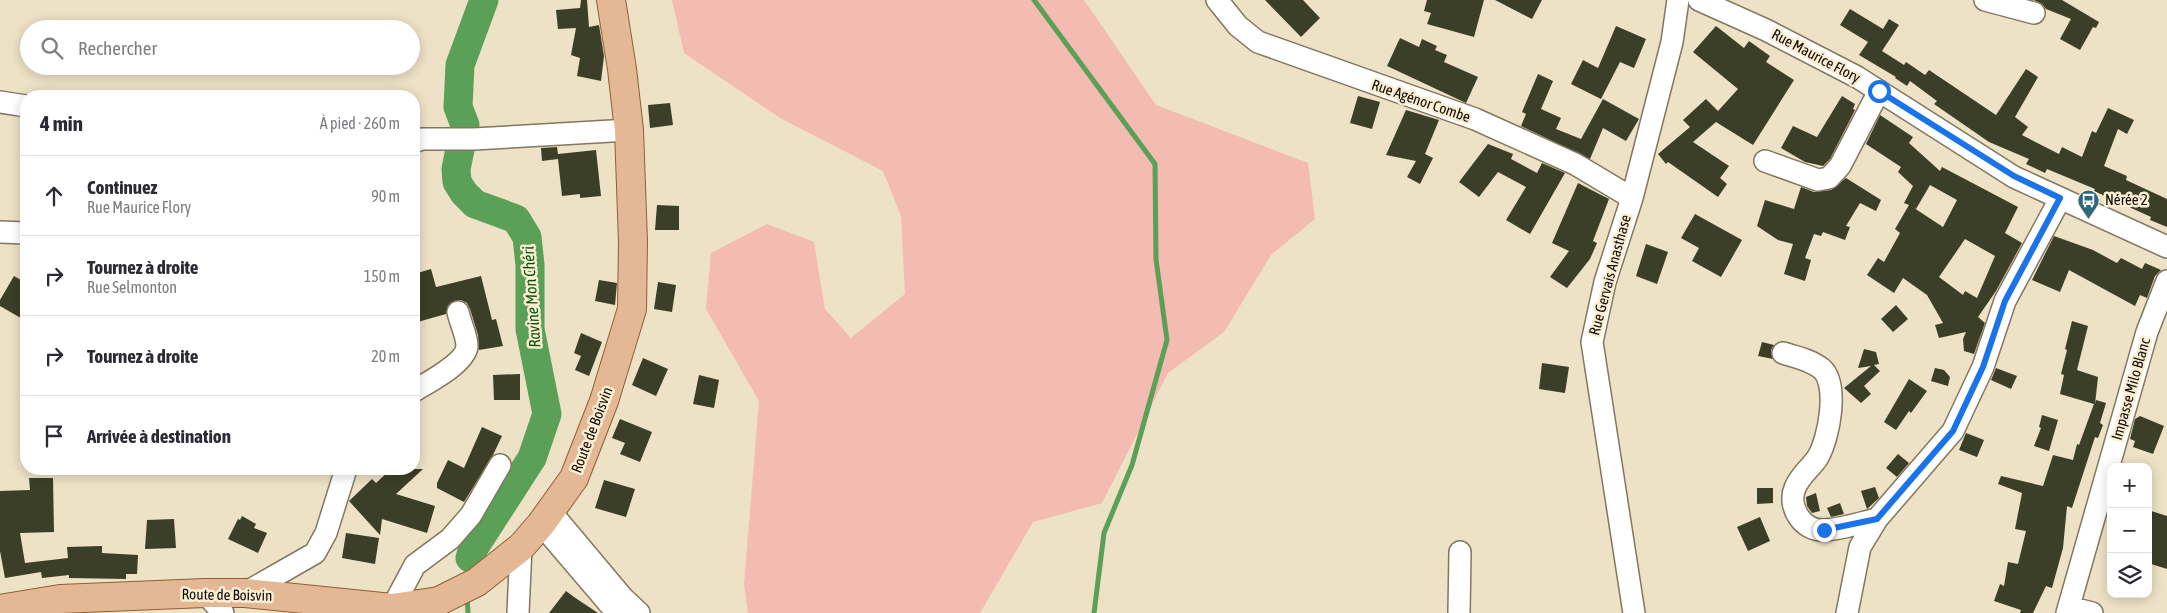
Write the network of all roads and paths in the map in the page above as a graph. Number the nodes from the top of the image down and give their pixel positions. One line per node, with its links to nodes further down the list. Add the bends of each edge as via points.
1 (611, 0): 10 (main road, Route de Boisvin)
2 (1217, 0): 13 (street, Rue Agénor Combe, via 1238,26 1258,42 1475,119 1576,164)
3 (1678, 0): 13 (street, Rue Gervais Anasthase, via 1672,42)
4 (1699, 0): 7 (street, Rue Maurice Flory, via 1766,30)
5 (1985, 0): 6 (street)
6 (2034, 13)
7 (1879, 91): 12 (street, via 1840,166 1829,178 1811,178); 14 (street, Rue Maurice Flory, via 2014,176)
8 (0, 102): 9 (street)
9 (20, 105)
10 (629, 130): 11 (street); 24 (main road, Route de Boisvin, via 632,308 604,401 574,478)
11 (420, 140)
12 (1765, 161)
13 (1632, 198): 38 (street, Rue Gervais Anasthase, via 1605,282 1592,342)
14 (2060, 198): 17 (street, Rue Maurice Flory); 25 (street, via 2005,301 1983,367 1953,431)
15 (0, 232): 16 (street)
16 (20, 233)
17 (2167, 247)
18 (2167, 281): 33 (street, Impasse Milo Blanc, via 2147,332)
19 (458, 312): 21 (street, via 467,346 464,354 457,363)
20 (1783, 353): 25 (street, via 1813,363 1823,370 1830,380 1832,394 1825,439 1818,457 1795,489 1796,513 1813,529 1824,530)
21 (420, 388)
22 (500, 465): 31 (street, via 471,515 450,539 416,565)
23 (344, 475): 28 (street, via 326,533 315,553)
24 (546, 517): 26 (main road, Route de Boisvin); 35 (street); 36 (street)
25 (1877, 519): 39 (street, via 1860,547)
26 (521, 547): 31 (main road, Route de Boisvin, via 477,582 439,600); 34 (street)
27 (1460, 552): 37 (street)
28 (245, 594): 29 (main road, Route de Boisvin); 31 (main road, Route de Boisvin)
29 (214, 603): 30 (main road, Route de Boisvin)
30 (60, 606): 32 (main road, Route de Boisvin)
31 (392, 608)
32 (10, 610)
33 (2068, 610): 40 (street)
34 (518, 613)
35 (617, 613)
36 (639, 613)
37 (1459, 613)
38 (1634, 613)
39 (1847, 613)
40 (2092, 613)

